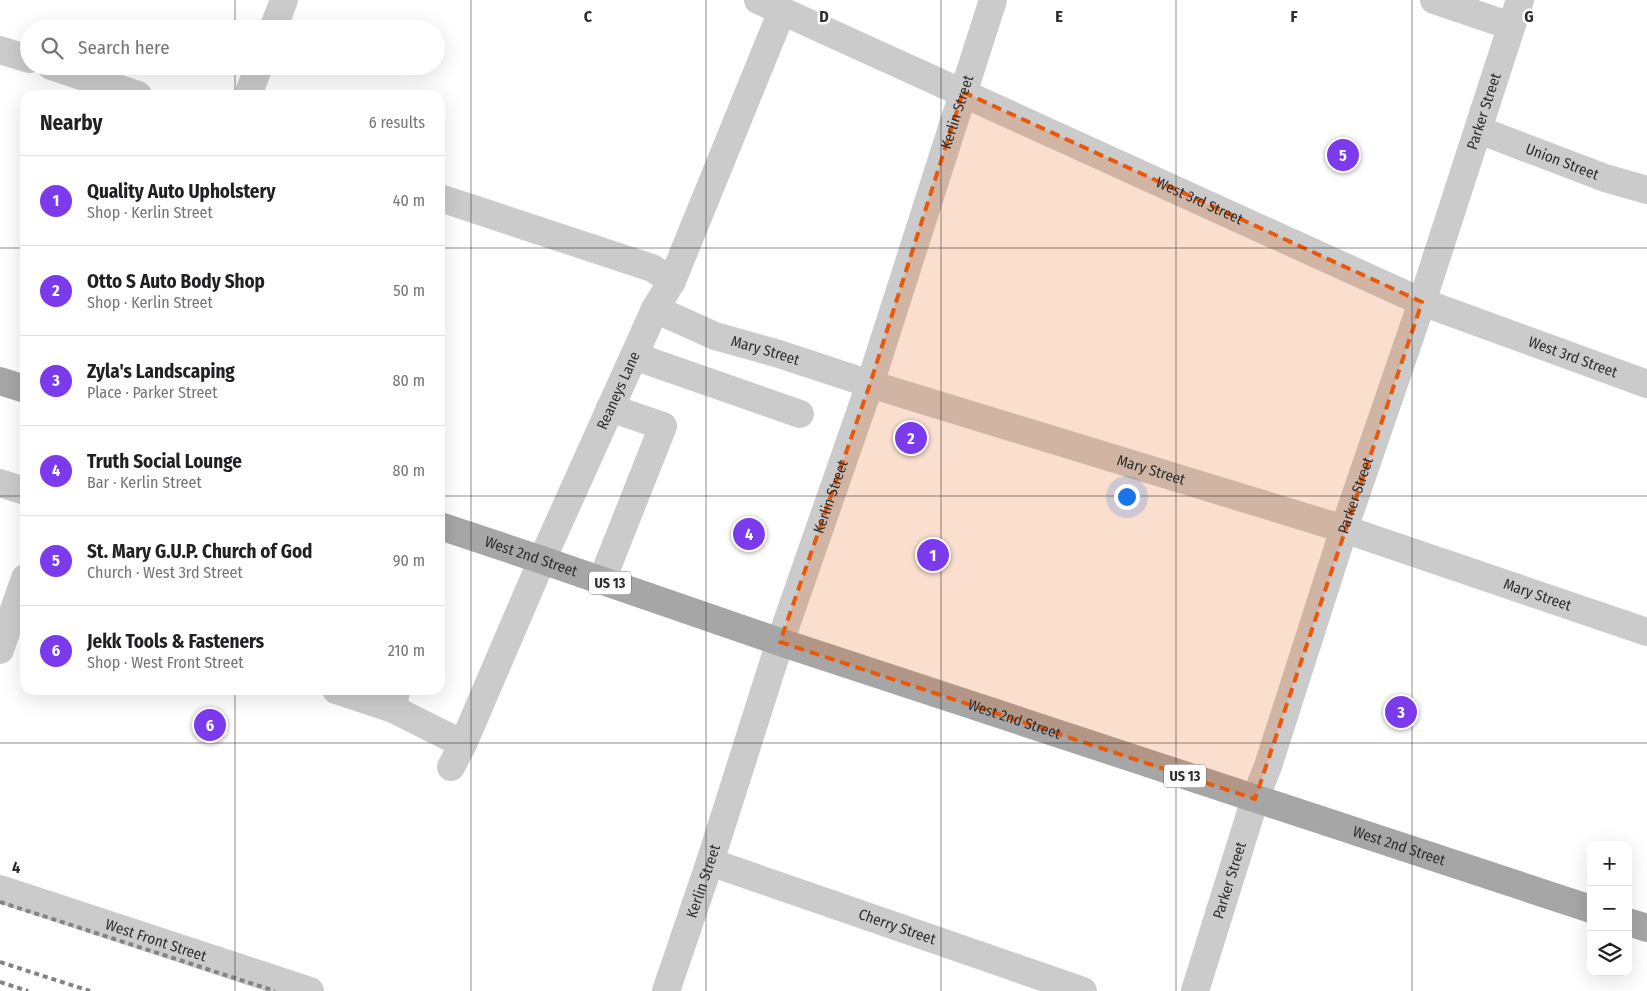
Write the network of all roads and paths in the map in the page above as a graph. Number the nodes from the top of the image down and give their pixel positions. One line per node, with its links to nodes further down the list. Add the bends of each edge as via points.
1 (284, 0): 6 (street)
2 (993, 0): 14 (street, Kerlin Street)
3 (1434, 0): 7 (street)
4 (1520, 0): 7 (street, Parker Street)
5 (770, 6): 14 (street, West 3rd Street); 18 (street, Reaneys Lane)
6 (276, 20)
7 (1511, 26): 15 (street, Parker Street)
8 (0, 50): 9 (street)
9 (20, 56)
10 (77, 75): 12 (street)
11 (256, 75): 13 (street)
12 (123, 90)
13 (250, 90)
14 (963, 92): 19 (street, West 3rd Street); 23 (street, Kerlin Street)
15 (1479, 130): 16 (street, Union Street, via 1605,178); 19 (street, Parker Street)
16 (1647, 190)
17 (445, 200): 18 (street, via 652,268)
18 (672, 281): 20 (street, Reaneys Lane)
19 (1422, 302): 24 (street, West 3rd Street); 31 (street, Parker Street)
20 (655, 309): 21 (street, Reaneys Lane); 23 (street, Mary Street, via 714,336)
21 (634, 356): 26 (street, Reaneys Lane); 27 (street)
22 (0, 381): 25 (main road)
23 (870, 384): 31 (street, Mary Street); 36 (street, Kerlin Street)
24 (1647, 384)
25 (20, 387)
26 (610, 408): 32 (street, Reaneys Lane); 33 (street, via 662,426)
27 (800, 414)
28 (0, 483): 29 (street)
29 (20, 489)
30 (445, 528): 32 (main road, West 2nd Street / US 13)
31 (1344, 529): 35 (street, Mary Street); 40 (street, Parker Street)
32 (542, 560): 33 (main road, West 2nd Street / US 13); 39 (street, Reaneys Lane, via 457,755)
33 (602, 580): 36 (main road, West 2nd Street / US 13)
34 (20, 595): 37 (street)
35 (1647, 632)
36 (780, 642): 40 (main road, West 2nd Street / US 13); 41 (street, Kerlin Street)
37 (0, 650)
38 (368, 695): 39 (street)
39 (394, 699)
40 (1255, 799): 43 (main road, West 2nd Street / US 13); 49 (street, Parker Street)
41 (710, 862): 47 (street, Kerlin Street); 48 (street, Cherry Street)
42 (0, 889): 46 (street, West Front Street)
43 (1587, 908)
44 (1632, 923): 45 (main road)
45 (1647, 928)
46 (310, 991)
47 (666, 991)
48 (1083, 991)
49 (1196, 991)

